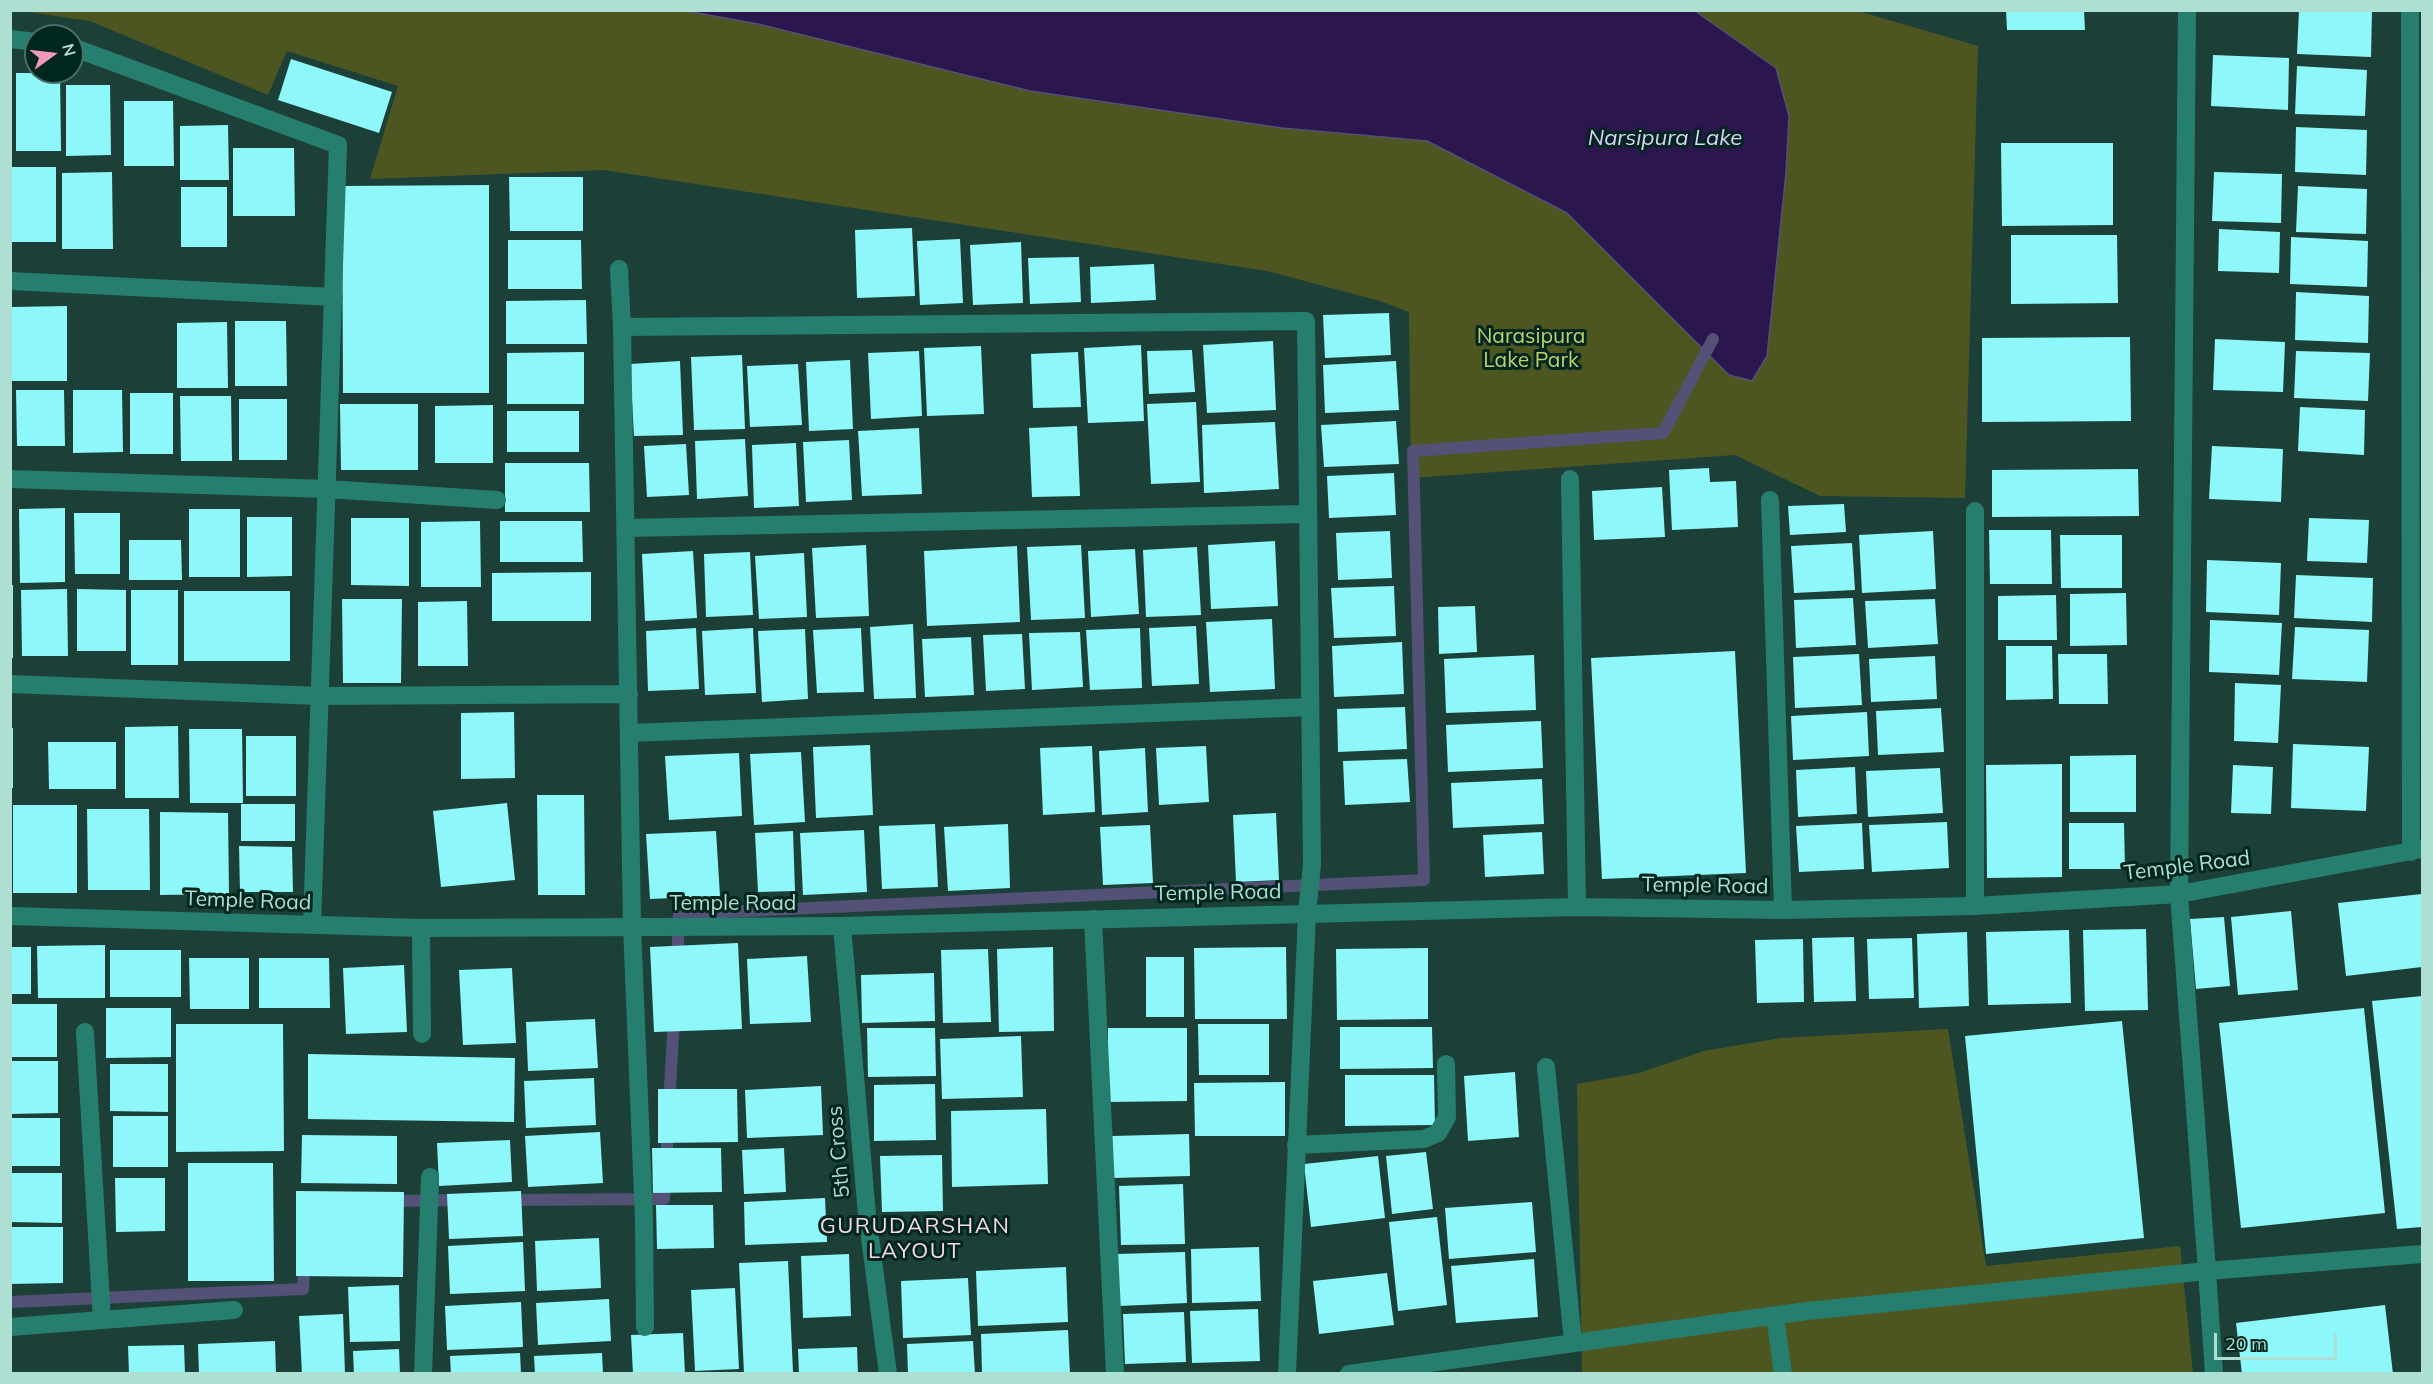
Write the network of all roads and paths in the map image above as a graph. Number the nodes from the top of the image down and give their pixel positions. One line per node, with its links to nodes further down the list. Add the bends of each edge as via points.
1 (2187, 10): 22 (street)
2 (2410, 10): 21 (street)
3 (84, 51): 6 (street, via 338,145)
4 (620, 269): 7 (street)
5 (10, 281): 6 (street)
6 (334, 297): 10 (street)
7 (622, 327): 14 (street, via 1306,321); 15 (street)
8 (10, 479): 10 (street)
9 (1570, 480): 24 (street)
10 (327, 489): 11 (street); 18 (street)
11 (497, 500)
12 (1770, 500): 26 (street)
13 (1975, 511): 23 (street)
14 (1308, 514): 15 (street); 19 (street)
15 (626, 528): 17 (street)
16 (10, 684): 18 (street)
17 (629, 694): 18 (street); 20 (street)
18 (320, 696): 29 (street)
19 (1310, 707): 20 (street); 25 (street, via 1312,864)
20 (629, 733): 30 (street)
21 (2417, 850): 22 (street, Temple Road)
22 (2179, 894): 23 (street, Temple Road); 40 (street)
23 (1975, 906): 26 (street, Temple Road)
24 (1577, 907): 25 (street, Temple Road); 26 (street, Temple Road)
25 (1307, 908): 28 (street, Temple Road); 37 (street)
26 (1783, 910)
27 (10, 916): 29 (street, Temple Road)
28 (1093, 919): 31 (street, Temple Road); 49 (street)
29 (312, 925): 32 (street, Temple Road)
30 (632, 926): 31 (street, Temple Road); 32 (street, Temple Road); 45 (street)
31 (842, 926): 48 (street, 5th Cross, via 867,1215)
32 (421, 928): 34 (street)
33 (85, 1032): 43 (street)
34 (422, 1034)
35 (1446, 1064): 37 (street, via 1447,1117 1438,1133 1424,1139)
36 (1546, 1067): 46 (street)
37 (1296, 1145): 50 (street)
38 (430, 1177): 47 (street)
39 (2422, 1254): 40 (street)
40 (2207, 1271): 42 (street); 53 (street)
41 (234, 1311): 43 (street)
42 (1775, 1316): 46 (street); 52 (street)
43 (102, 1318): 44 (street)
44 (10, 1327)
45 (645, 1327)
46 (1573, 1342): 51 (street)
47 (423, 1374)
48 (888, 1374)
49 (1115, 1374)
50 (1287, 1374)
51 (1349, 1374)
52 (1783, 1374)
53 (2214, 1374)

